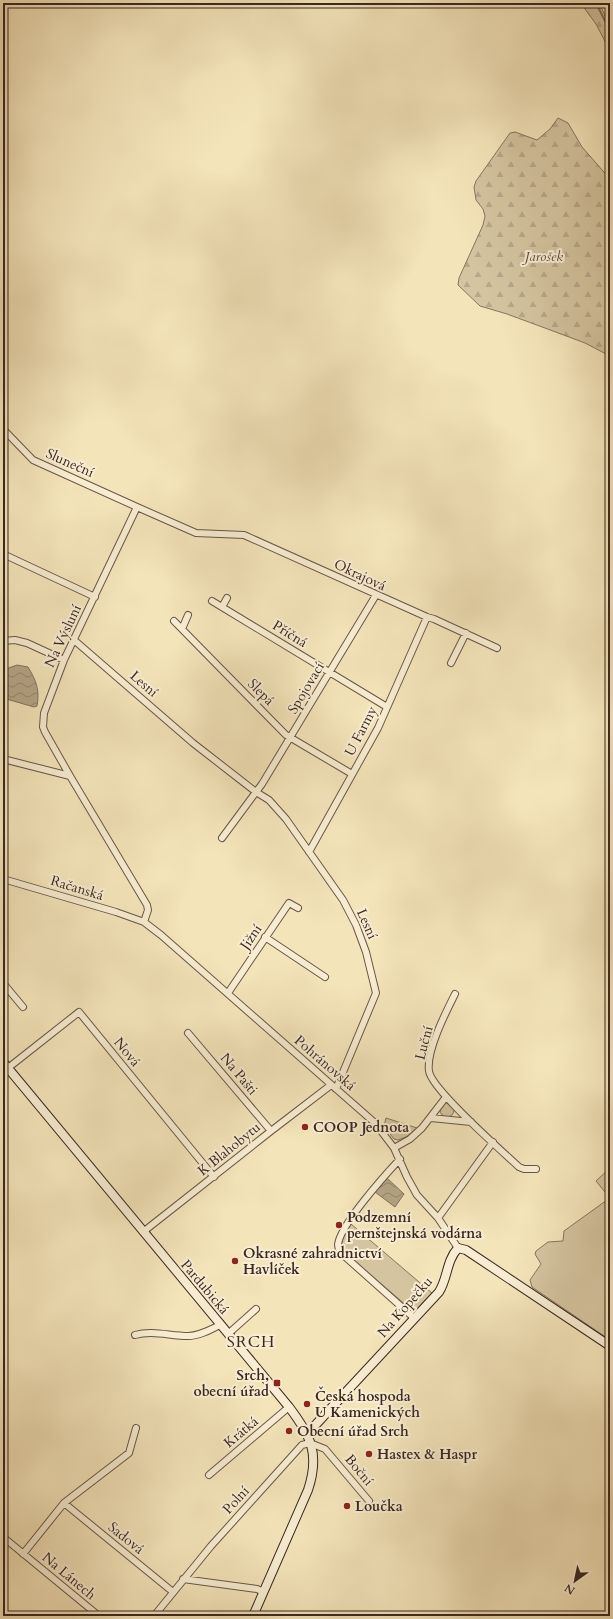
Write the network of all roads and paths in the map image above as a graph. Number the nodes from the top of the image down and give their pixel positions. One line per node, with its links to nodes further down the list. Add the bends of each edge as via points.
1 (3, 429): 2 (street, Sluneční, via 33,460)
2 (137, 507): 3 (street, Sluneční, via 196,533 244,535); 6 (street, Na Výsluní)
3 (283, 552): 5 (street, Okrajová)
4 (3, 554): 6 (street)
5 (376, 595): 11 (street, Okrajová); 20 (street, Spojovací)
6 (95, 598): 15 (street, Na Výsluní)
7 (227, 598): 9 (street)
8 (212, 601): 9 (street, Příčná)
9 (222, 607): 20 (street, Příčná)
10 (188, 615): 13 (street)
11 (427, 617): 14 (street, Okrajová); 21 (street, U Farmy)
12 (174, 621): 13 (street, Slepá)
13 (182, 629): 22 (street, Slepá)
14 (466, 633): 17 (street, Okrajová); 19 (street)
15 (74, 640): 18 (street, Na Výsluní); 26 (street, Lesní, via 193,743)
16 (3, 641): 18 (street, via 27,643)
17 (497, 648)
18 (64, 660): 25 (street, Na Výsluní, via 44,713 43,727)
19 (451, 664)
20 (329, 673): 21 (street, Příčná); 22 (street, Spojovací)
21 (387, 707): 24 (street, U Farmy)
22 (290, 737): 24 (street, Slepá); 26 (street, Spojovací)
23 (3, 758): 25 (street)
24 (352, 774): 28 (street, U Farmy)
25 (70, 776): 31 (street, Na Výsluní, via 147,905)
26 (256, 792): 27 (street); 28 (street, Lesní, via 268,800 286,819)
27 (222, 838)
28 (309, 852): 41 (street, Lesní, via 343,900 356,925 376,993)
29 (3, 879): 31 (street, Račanská)
30 (298, 908): 32 (street, Jižní, via 289,902)
31 (144, 922): 35 (street, Pohránovská, via 162,934)
32 (266, 937): 33 (street); 35 (street, Jižní)
33 (325, 977)
34 (3, 983): 37 (street)
35 (228, 993): 40 (street, Pohránovská)
36 (455, 994): 42 (street, Luční, via 432,1051 429,1071)
37 (23, 1007)
38 (188, 1033): 45 (street, Na Pašti)
39 (5, 1065): 50 (street, Nová, via 79,1012); 52 (street, Pardubická)
40 (331, 1085): 41 (street, Pohránovská); 45 (street, K Blahobytu)
41 (336, 1089): 47 (street, Pohránovská, via 375,1123)
42 (446, 1097): 43 (street); 44 (street, Luční)
43 (431, 1118): 44 (street); 47 (street, via 416,1134)
44 (471, 1122): 46 (street, Luční)
45 (271, 1131): 50 (street, K Blahobytu)
46 (493, 1142): 49 (street, Luční, via 519,1167); 51 (street)
47 (394, 1148): 48 (street, Pohránovská)
48 (400, 1159): 51 (street, Pohránovská, via 417,1195); 55 (street, via 355,1213 340,1236 338,1245 342,1253)
49 (536, 1169)
50 (214, 1176): 52 (street, K Blahobytu)
51 (438, 1218): 53 (street, Pohránovská)
52 (143, 1232): 56 (street, Pardubická)
53 (458, 1248): 55 (street, Na Kopečku, via 449,1260 443,1286); 59 (street, via 466,1250)
54 (256, 1309): 57 (street)
55 (414, 1318): 62 (street, Na Kopečku)
56 (220, 1325): 57 (street, Pardubická); 58 (street, via 189,1336 155,1333)
57 (228, 1334): 60 (street, Pardubická)
58 (135, 1335)
59 (610, 1346)
60 (289, 1407): 62 (street, Pardubická); 64 (street, Krátká)
61 (136, 1428): 66 (street, via 129,1453)
62 (307, 1434): 63 (street, Pardubická)
63 (310, 1443): 65 (street, Boční, via 325,1449); 69 (street, Polní, via 302,1445 296,1451); 71 (street, Pardubická, via 314,1460 308,1490)
64 (209, 1476)
65 (369, 1501)
66 (64, 1503): 68 (street); 70 (street, Sadová)
67 (3, 1538): 68 (street, Na Lánech)
68 (23, 1554): 72 (street, Na Lánech)
69 (183, 1579): 70 (street, Polní); 71 (street)
70 (173, 1592): 73 (street, Polní)
71 (264, 1592): 74 (street, Pardubická)
72 (98, 1616)
73 (154, 1616)
74 (253, 1616)

